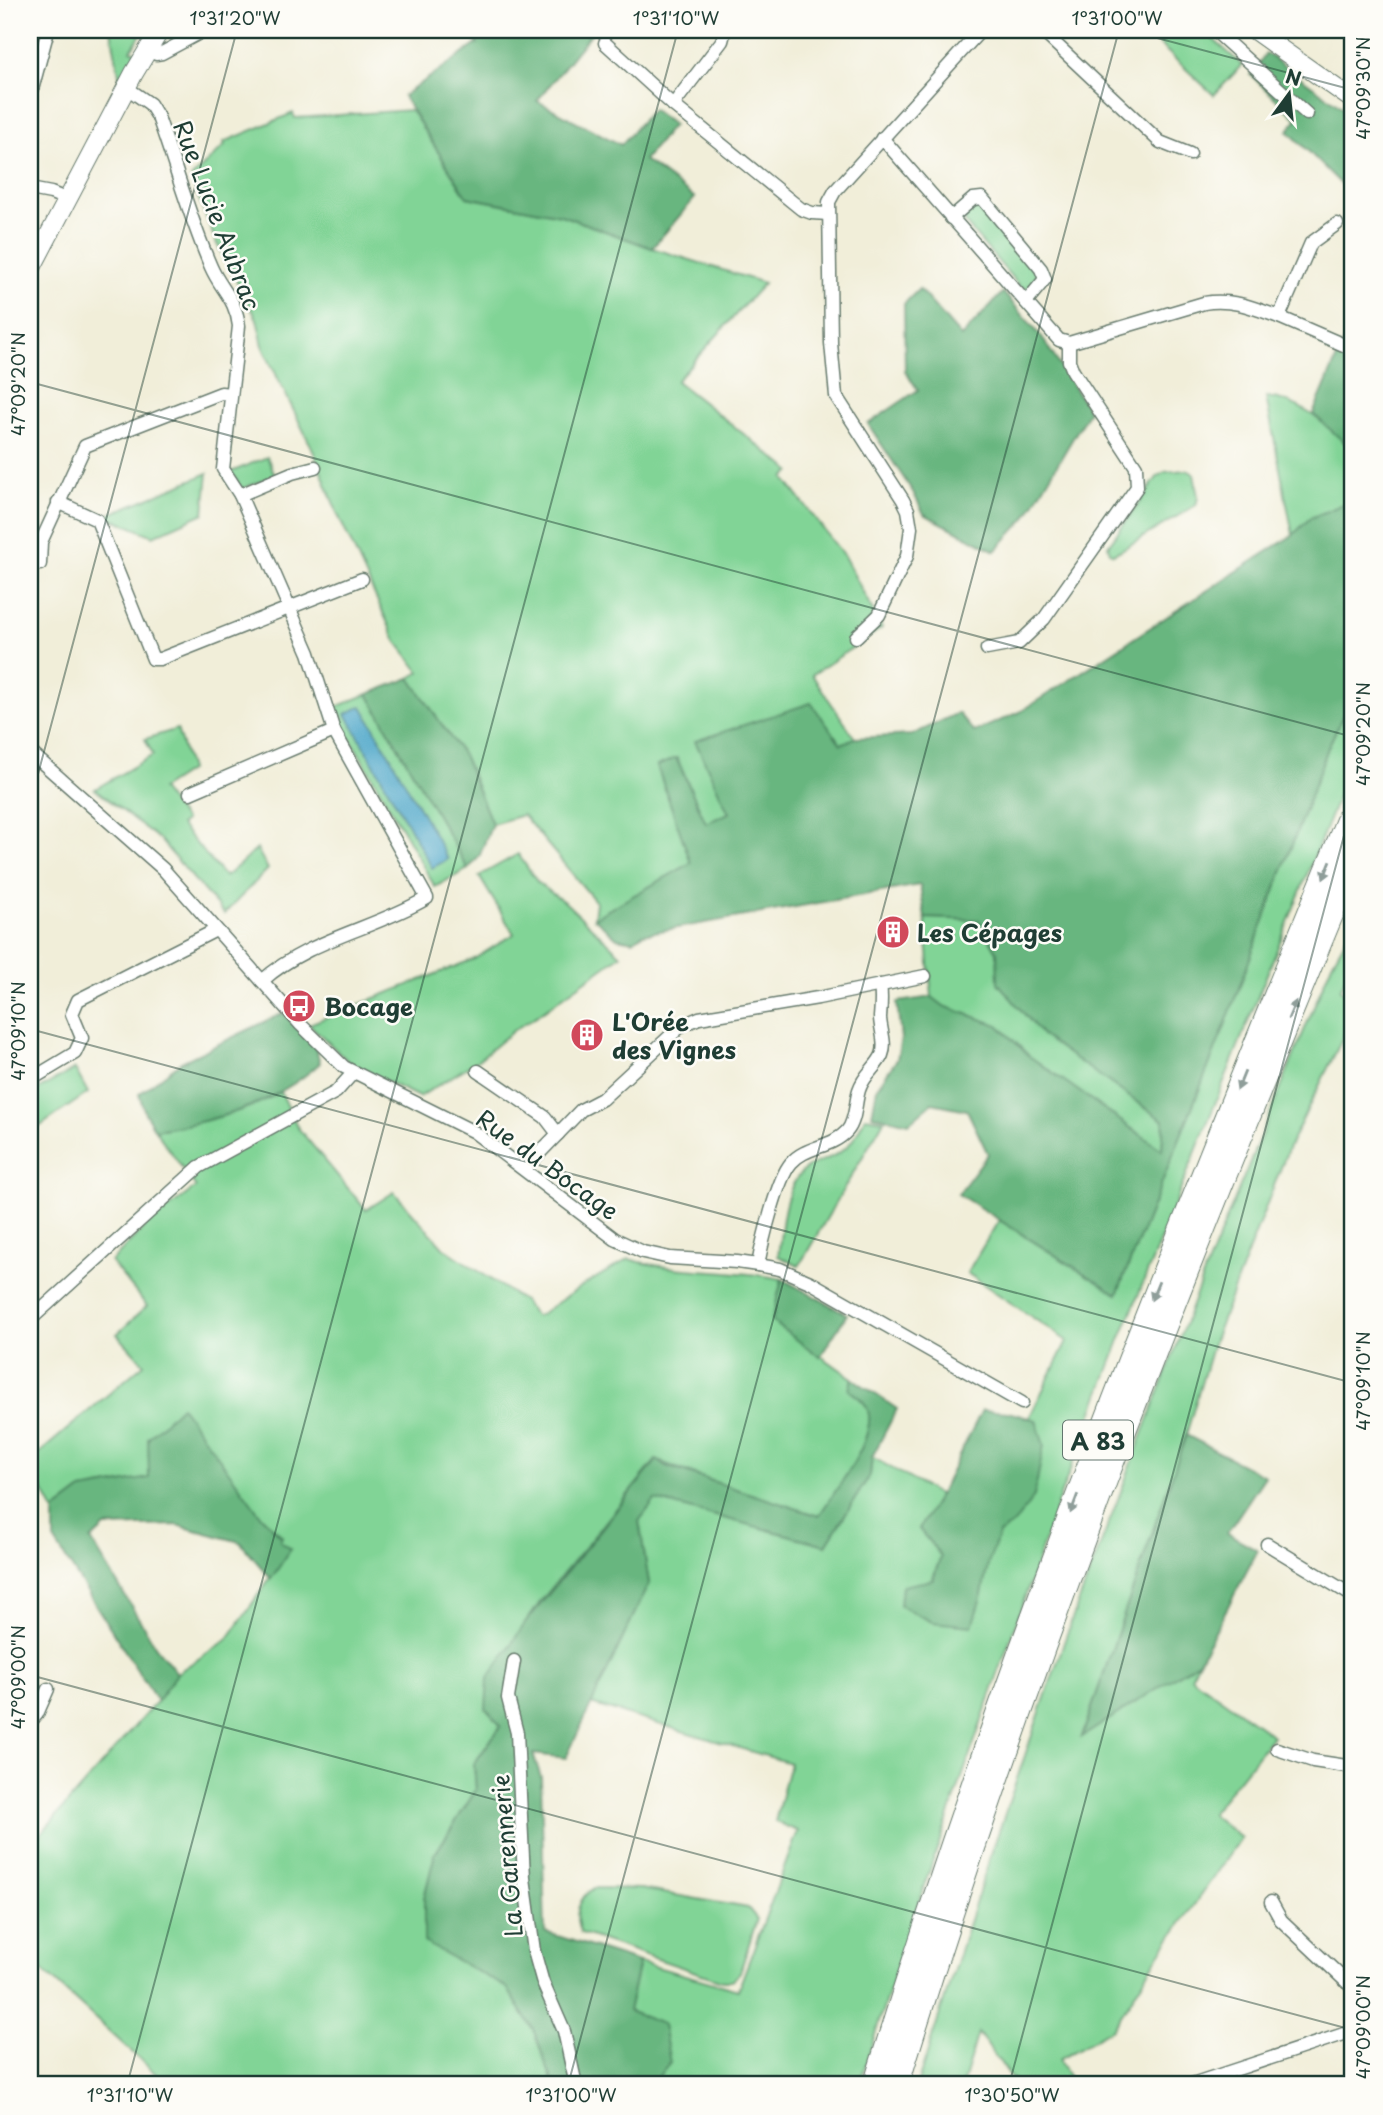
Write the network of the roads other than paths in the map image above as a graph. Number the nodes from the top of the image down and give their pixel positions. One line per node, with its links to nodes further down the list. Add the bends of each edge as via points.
1 (48, 30): 12 (street)
2 (160, 30): 10 (street)
3 (205, 30): 10 (street, via 162,53)
4 (725, 30): 14 (street, via 722,41)
5 (981, 30): 16 (street)
6 (1041, 30): 17 (street, via 1160,142)
7 (1214, 30): 15 (street)
8 (1254, 30): 13 (street)
9 (604, 43): 14 (street)
10 (148, 50): 11 (street)
11 (127, 88): 19 (street); 28 (street, Rue Lucie Aubrac, via 150,104 158,117 210,265 232,298 239,326)
12 (30, 97)
13 (1353, 100)
14 (673, 105): 20 (street, via 801,209)
15 (1307, 114)
16 (882, 138): 20 (street, via 835,191); 21 (street)
17 (1191, 155)
18 (30, 189): 19 (street)
19 (66, 200): 23 (street)
20 (828, 214): 35 (street, via 836,396 903,500 911,528 907,556 880,615)
21 (951, 218): 24 (street); 24 (street, via 973,199 982,198 1041,269 1045,279)
22 (1337, 224): 25 (street, via 1311,243)
23 (30, 271)
24 (1026, 302): 26 (street, via 1059,340)
25 (1279, 317): 26 (street, via 1220,300); 27 (street)
26 (1069, 343): 36 (street, via 1073,371 1136,467 1138,487 1044,619 1019,643)
27 (1353, 349)
28 (230, 394): 30 (street, Rue Lucie Aubrac, via 223,468); 31 (street, via 221,393 85,446)
29 (315, 467): 30 (street)
30 (240, 495): 34 (street, Rue Lucie Aubrac)
31 (58, 502): 32 (street, via 41,542); 34 (street, via 97,520 153,659)
32 (40, 564)
33 (362, 579): 34 (street)
34 (289, 607): 37 (street, Rue Lucie Aubrac, via 316,669)
35 (856, 637)
36 (987, 649)
37 (334, 731): 39 (street); 44 (street, Rue Lucie Aubrac, via 428,898 319,946)
38 (30, 752): 42 (street, Rue du Bocage, via 142,849)
39 (190, 793)
40 (1353, 807): 66 (highway, A 83, one-way to 66, via 1148,1309 1050,1566 947,1858)
41 (1353, 863): 48 (highway, A 83, one-way to 41)
42 (216, 930): 44 (street, Rue du Bocage); 49 (street, via 78,1000 72,1014 82,1038 75,1054)
43 (925, 976): 45 (street)
44 (262, 981): 47 (street, Rue du Bocage)
45 (880, 985): 50 (street, via 699,1018 681,1026); 52 (street, via 882,1056 860,1086 847,1131 800,1155 783,1174)
46 (478, 1071): 50 (street, via 545,1117)
47 (353, 1073): 51 (street, Rue du Bocage, via 474,1132); 53 (street, via 336,1092 199,1167)
48 (1264, 1079): 67 (highway, A 83, via 1063,1595 973,1848); 68 (highway, via 1253,1132 1075,1590)
49 (30, 1080)
50 (558, 1134): 51 (street)
51 (524, 1169): 52 (street, Rue du Bocage, via 615,1239 643,1252)
52 (758, 1265): 54 (street, Rue du Bocage, via 810,1282)
53 (30, 1320)
54 (1022, 1403)
55 (1267, 1544): 56 (street)
56 (1353, 1596)
57 (514, 1661): 65 (street, La Garennerie, via 508,1698 517,1733 524,1878 534,1951 564,2031)
58 (48, 1689): 59 (street)
59 (30, 1722)
60 (1277, 1749): 61 (street)
61 (1353, 1767)
62 (1271, 1902): 63 (street, via 1281,1920)
63 (1353, 1988)
64 (1353, 2031): 69 (street)
65 (576, 2085)
66 (875, 2085)
67 (897, 2085)
68 (907, 2085)
69 (1189, 2085)

